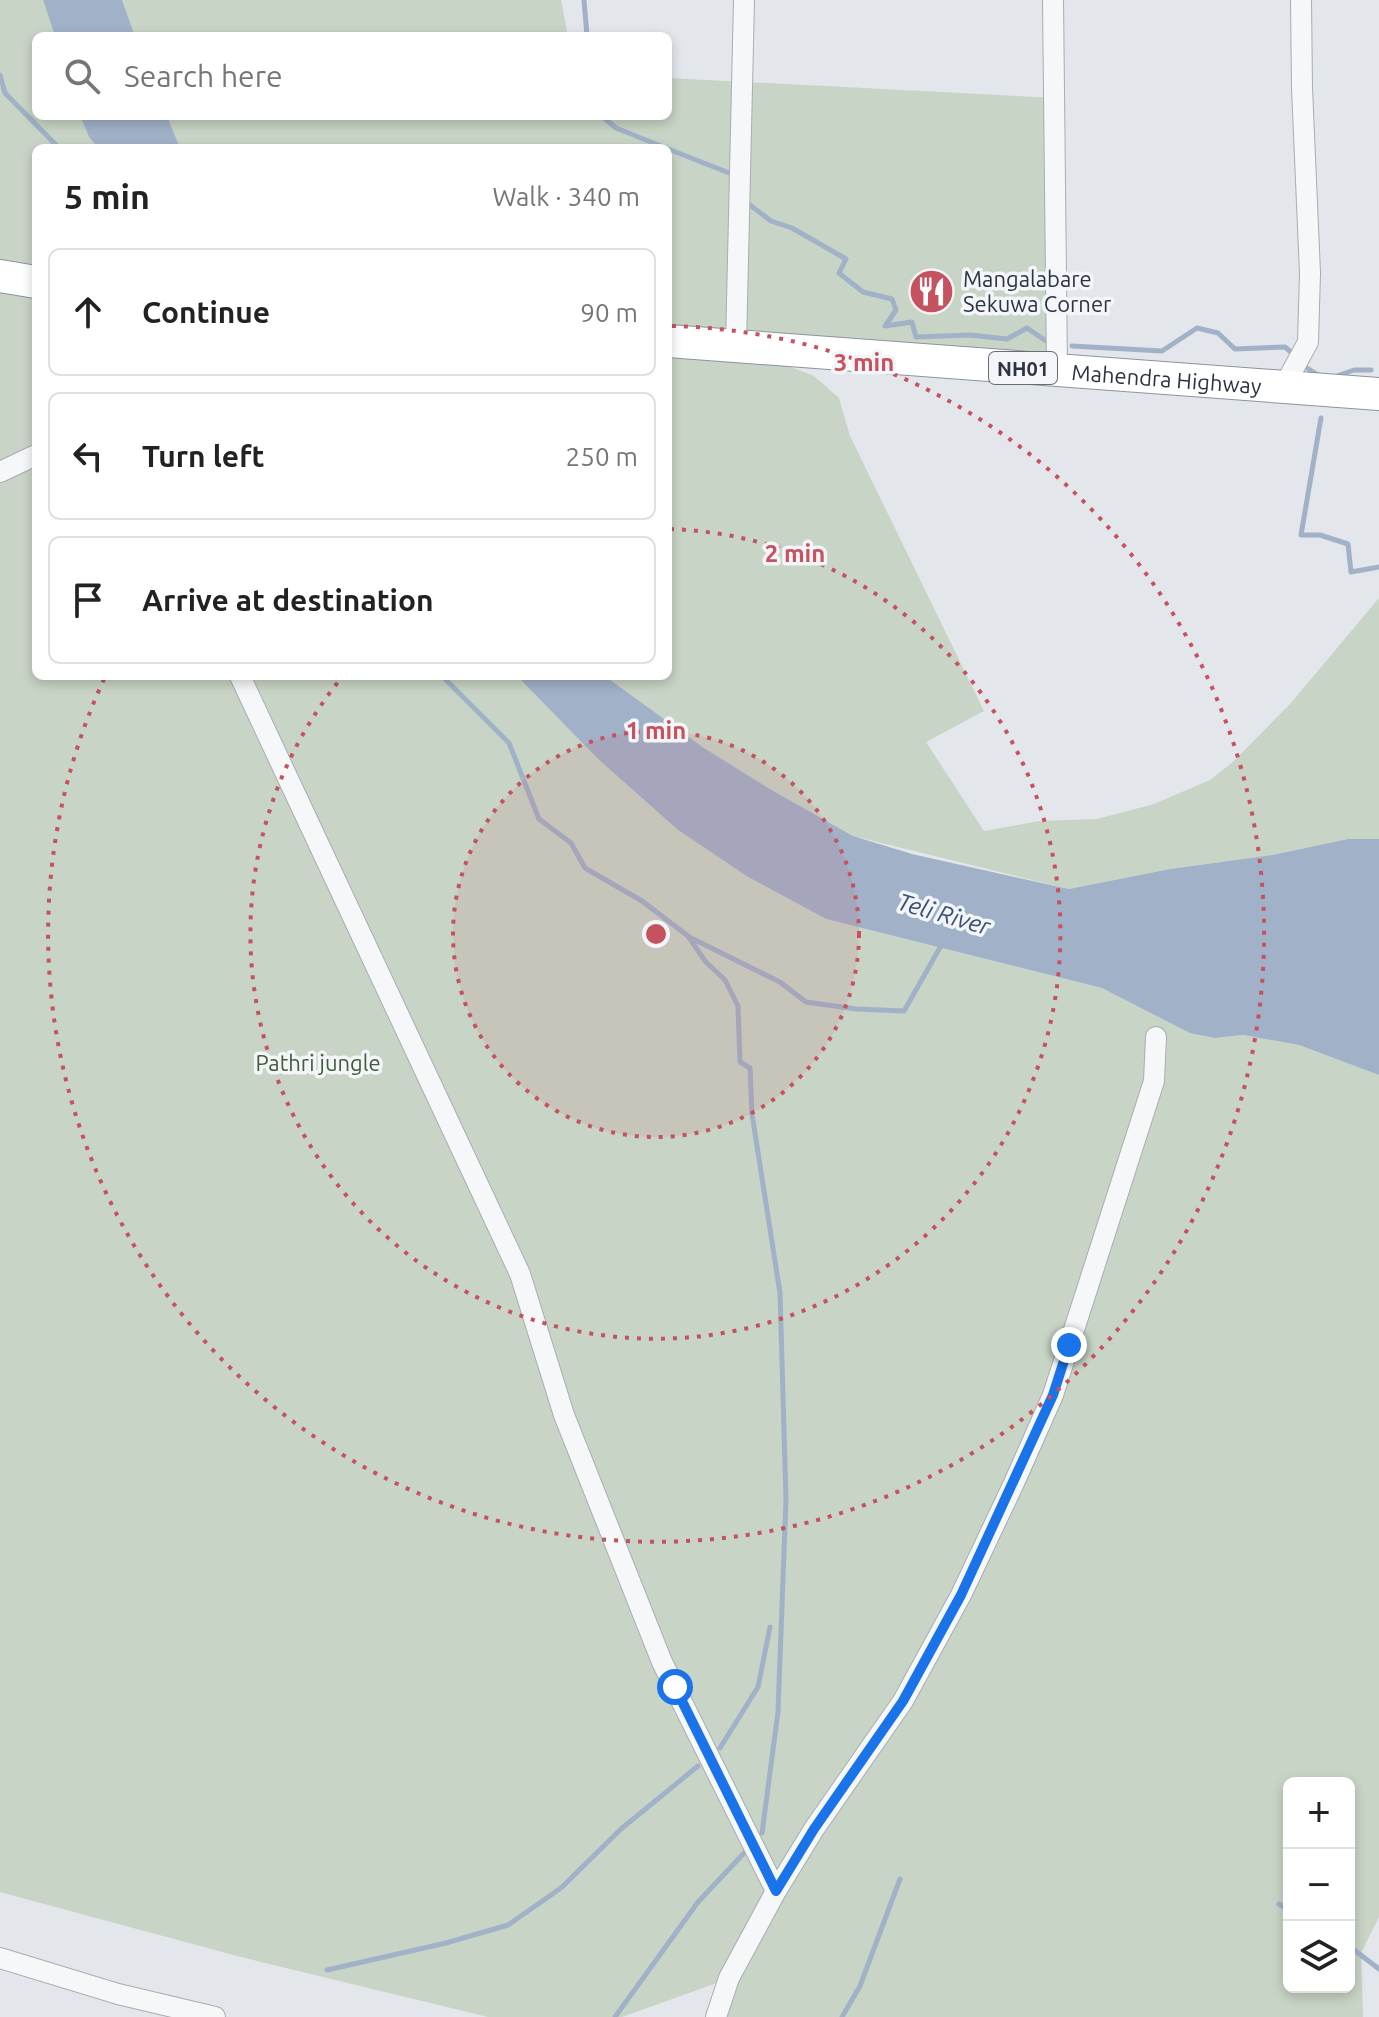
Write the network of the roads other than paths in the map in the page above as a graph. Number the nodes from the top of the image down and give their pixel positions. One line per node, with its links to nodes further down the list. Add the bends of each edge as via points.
1 (744, 0): 7 (street)
2 (1053, 0): 8 (street)
3 (1301, 0): 9 (street, via 1308,342)
4 (0, 276): 5 (highway)
5 (32, 281)
6 (672, 341): 7 (highway, Mahendra Highway / NH01)
7 (736, 346): 8 (highway, Mahendra Highway / NH01)
8 (1057, 370): 9 (highway, Mahendra Highway / NH01)
9 (1283, 388): 10 (highway, Mahendra Highway / NH01)
10 (1379, 394)
11 (32, 457): 12 (street)
12 (0, 472)
13 (242, 680): 15 (street, via 520,1274 564,1415 662,1662)
14 (1156, 1037): 15 (street, via 1150,1095 1053,1395 1014,1483 903,1701)
15 (776, 1891): 18 (street, via 729,1978)
16 (0, 1958): 17 (street)
17 (215, 2017)
18 (716, 2017)

